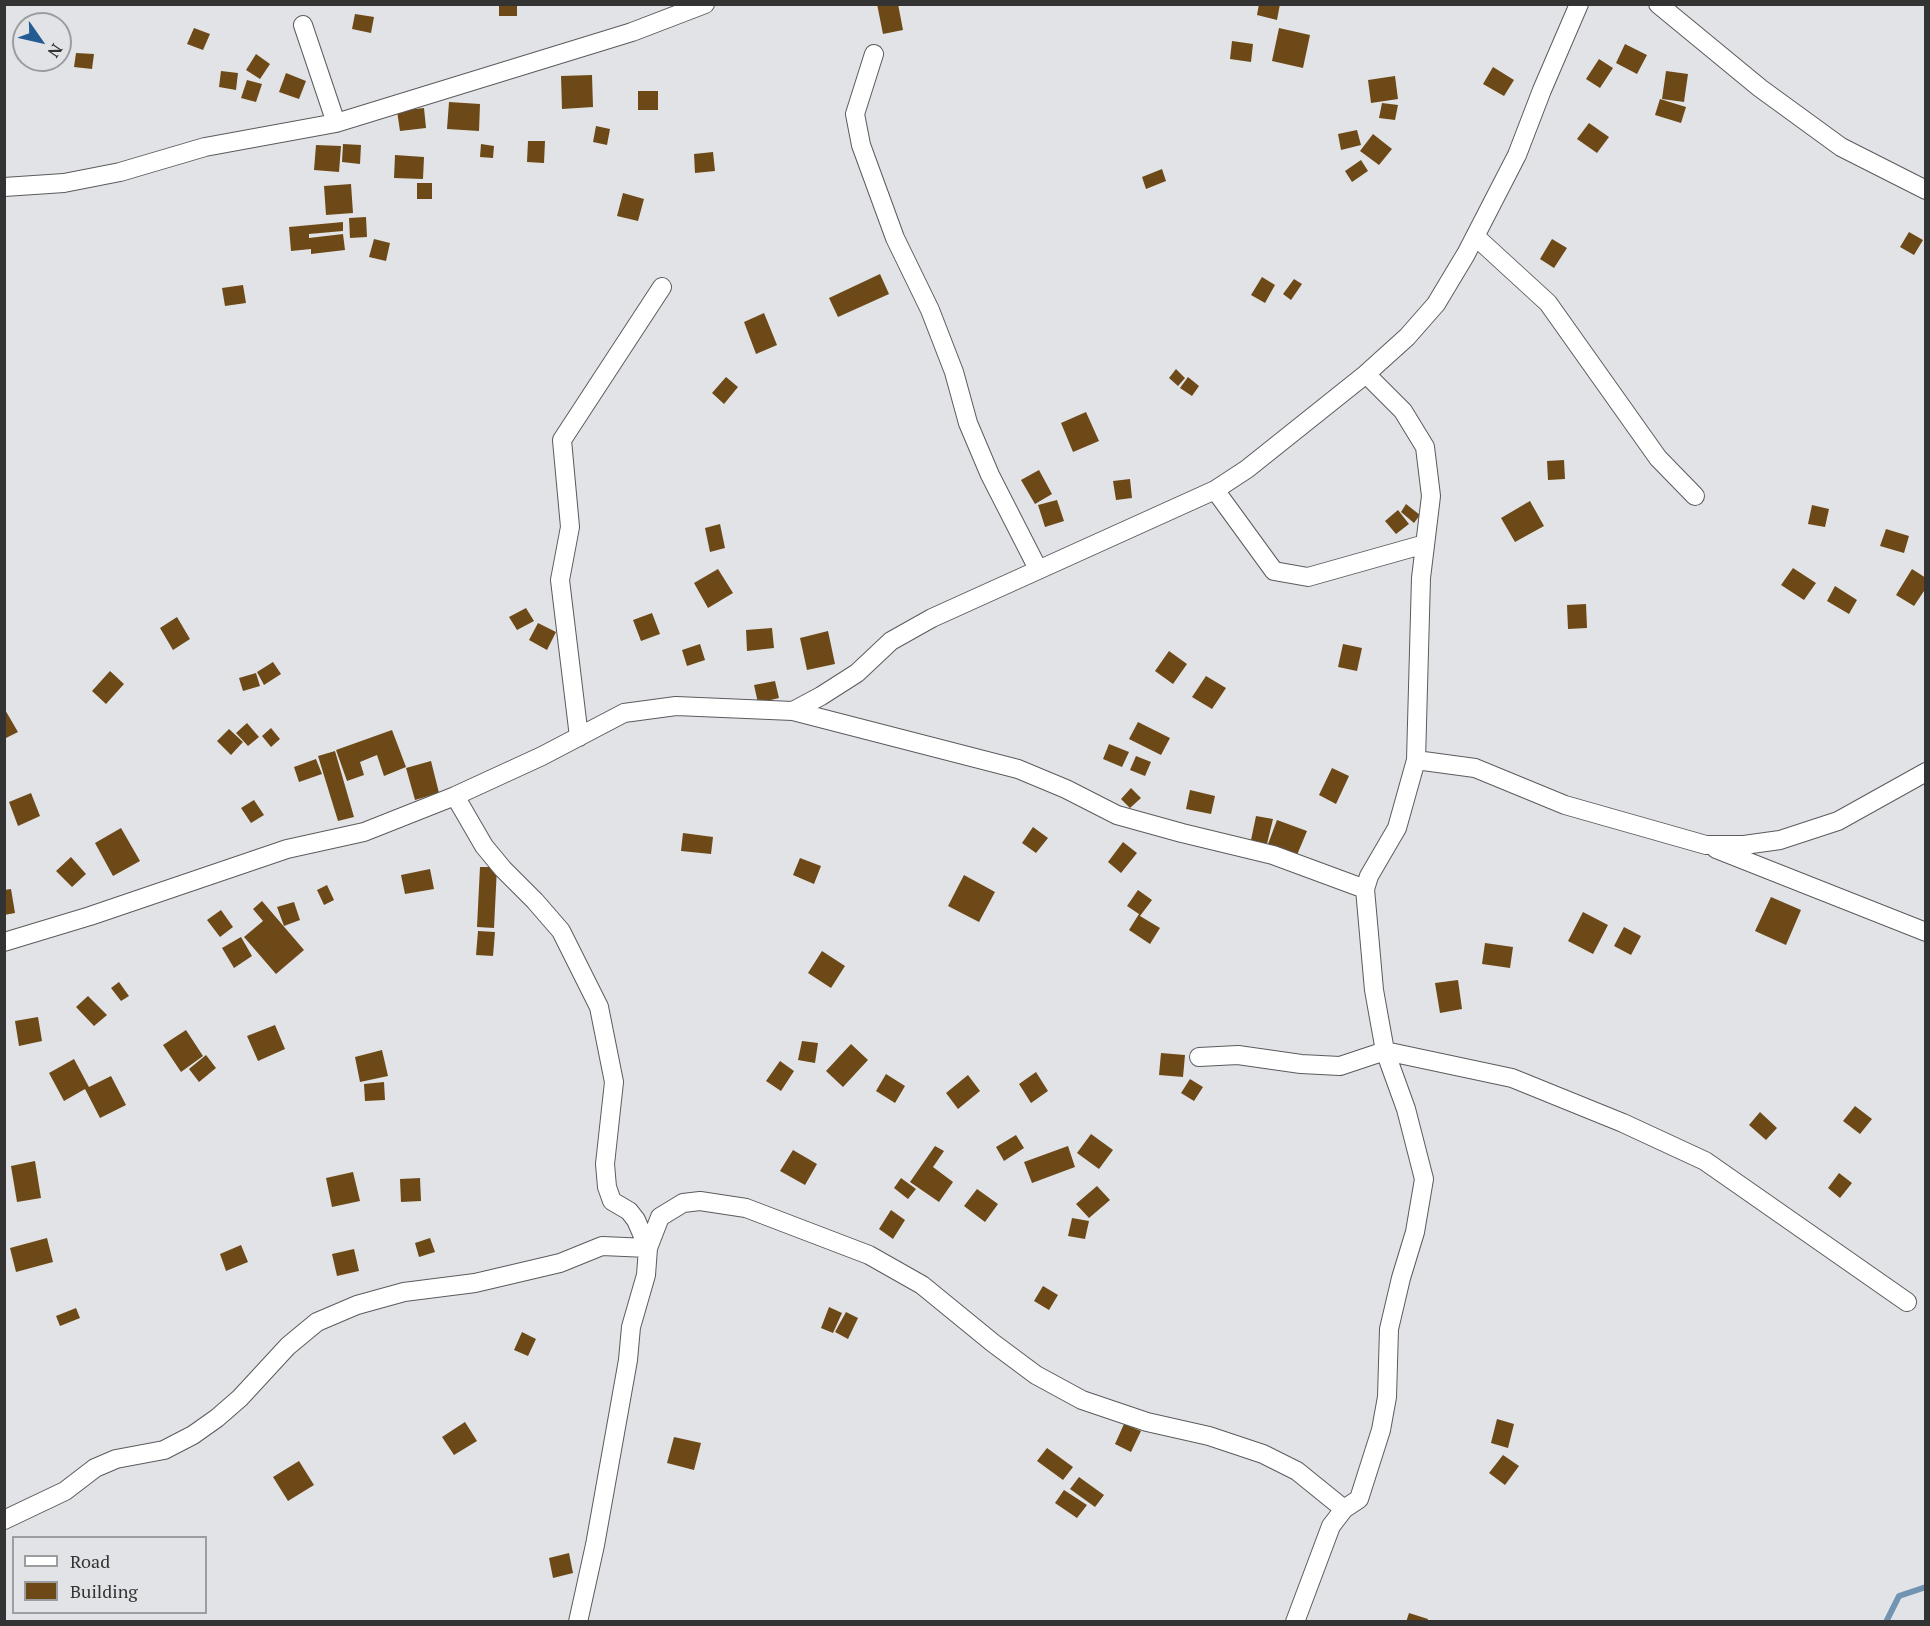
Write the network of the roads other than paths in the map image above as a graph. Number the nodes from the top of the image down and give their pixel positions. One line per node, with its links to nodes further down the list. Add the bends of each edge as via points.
1 (1579, 4): 9 (street, via 1517,155)
2 (1658, 4): 8 (street, via 1760,88 1840,147)
3 (701, 5): 6 (street, via 632,32)
4 (303, 25): 6 (street)
5 (874, 54): 15 (street, via 855,114 861,145 895,238 930,310 954,372 968,423)
6 (336, 123): 7 (street, via 205,147 120,172 64,183)
7 (4, 187)
8 (1926, 190)
9 (1476, 237): 11 (street, via 1436,303 1407,338); 13 (street, via 1548,303 1658,458)
10 (662, 287): 17 (street, via 562,440 570,527 560,580)
11 (1366, 374): 12 (street); 14 (street, via 1403,411 1425,447 1431,496)
12 (1215, 490): 14 (street, via 1274,572 1308,578); 15 (street)
13 (1695, 496)
14 (1425, 544): 18 (street)
15 (1038, 569): 16 (street, via 891,640 857,672)
16 (793, 711): 17 (street, via 676,706 624,713); 22 (street, via 1018,770 1117,815 1273,855)
17 (579, 737): 20 (street)
18 (1416, 760): 21 (street, via 1475,768 1565,805); 22 (street, via 1397,828)
19 (1926, 772): 21 (street, via 1838,821 1780,840)
20 (454, 796): 24 (street, via 364,832 287,849); 27 (street, via 490,854 561,931 599,1007 614,1082 605,1164 607,1187 612,1201 636,1220)
21 (1706, 845): 23 (street)
22 (1365, 889): 25 (street, via 1374,990)
23 (1926, 932)
24 (4, 942)
25 (1385, 1051): 26 (street, via 1340,1066 1238,1055); 28 (street, via 1512,1078 1705,1161); 29 (street, via 1406,1109 1424,1179 1415,1232 1389,1329 1387,1396 1381,1430 1359,1499)
26 (1199, 1057)
27 (648, 1248): 29 (street, via 660,1217 683,1203 700,1201 746,1208 869,1255 922,1285 1036,1375 1082,1400 1263,1454 1297,1471); 30 (street, via 602,1246 560,1263 475,1283 404,1292 357,1305 317,1322 288,1346 240,1398 193,1435 164,1450 116,1459 95,1468 65,1491); 31 (street, via 646,1275 631,1327)
28 (1907, 1302)
29 (1344, 1509): 32 (street, via 1331,1526)
30 (4, 1520)
31 (578, 1622)
32 (1295, 1622)

